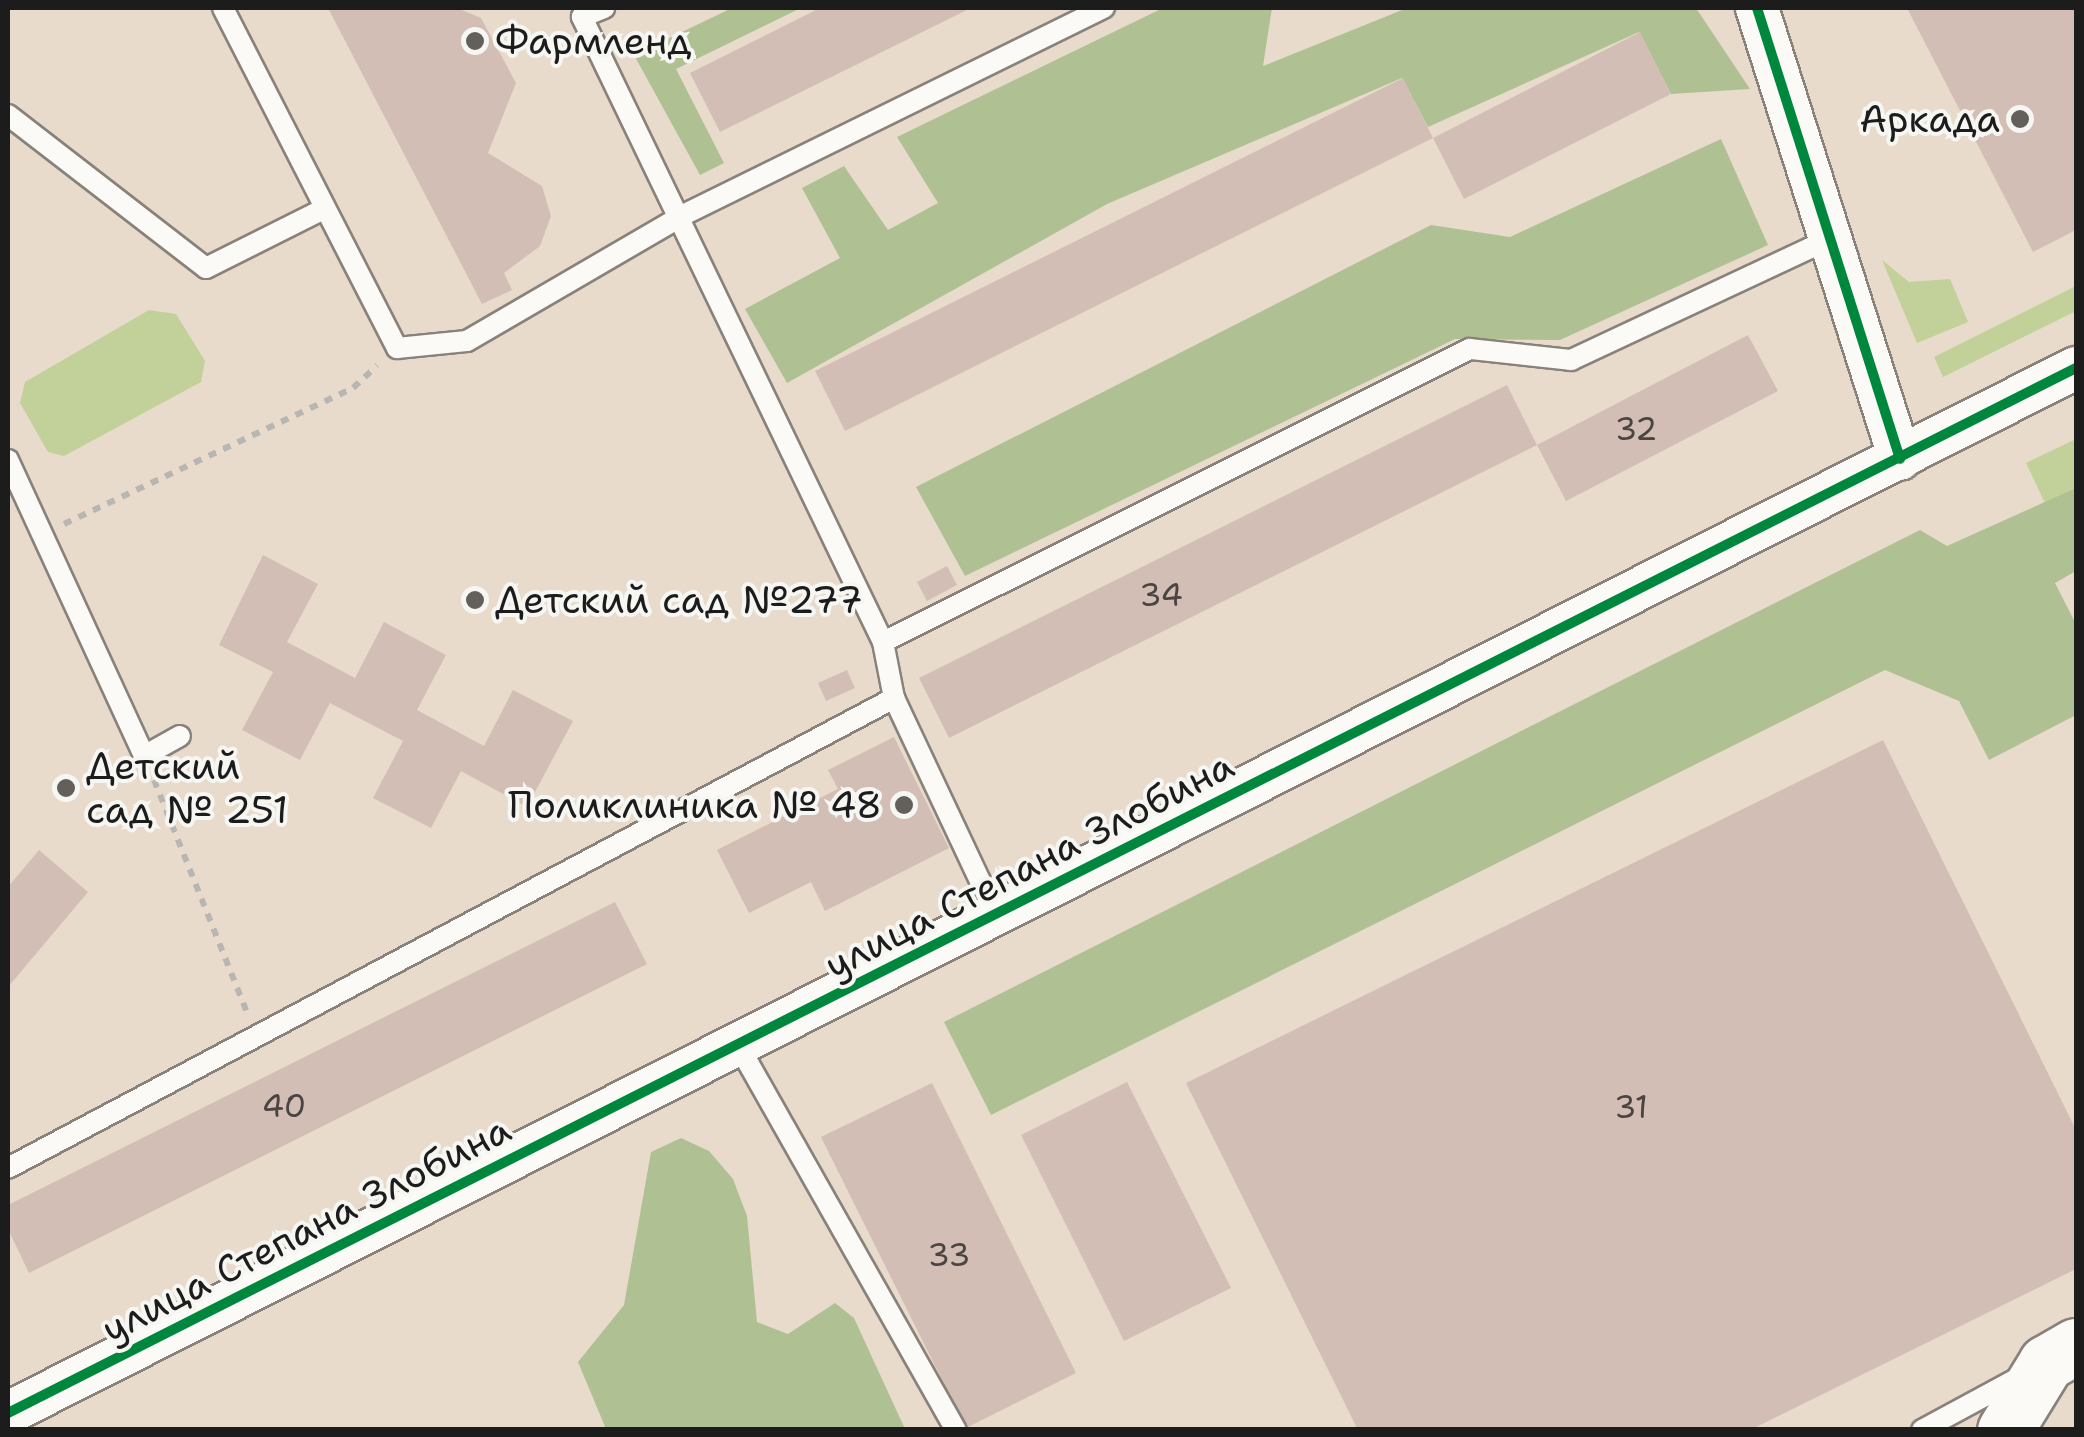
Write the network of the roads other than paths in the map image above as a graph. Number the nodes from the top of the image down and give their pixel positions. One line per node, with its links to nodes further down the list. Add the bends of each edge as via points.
1 (223, 8): 7 (lane)
2 (604, 8): 5 (lane)
3 (1104, 8): 8 (lane)
4 (1756, 8): 9 (street)
5 (579, 12): 8 (lane)
6 (8, 115): 7 (lane, via 206,268)
7 (324, 209): 8 (lane, via 397,348 467,340)
8 (684, 214): 13 (lane)
9 (1833, 237): 11 (street); 13 (lane, via 1572,360 1470,349)
10 (2076, 368): 11 (street, улица Степана Злобина)
11 (1900, 458): 16 (street, улица Степана Злобина)
12 (8, 460): 15 (lane, via 144,756)
13 (884, 642): 14 (lane)
14 (894, 698): 16 (lane); 18 (lane)
15 (180, 736)
16 (996, 915): 17 (street, улица Степана Злобина)
17 (738, 1045): 20 (street, улица Степана Злобина); 21 (lane)
18 (8, 1168)
19 (2061, 1355): 22 (lane); 23 (main road)
20 (8, 1413)
21 (956, 1430)
22 (1922, 1430)
23 (2005, 1430)

